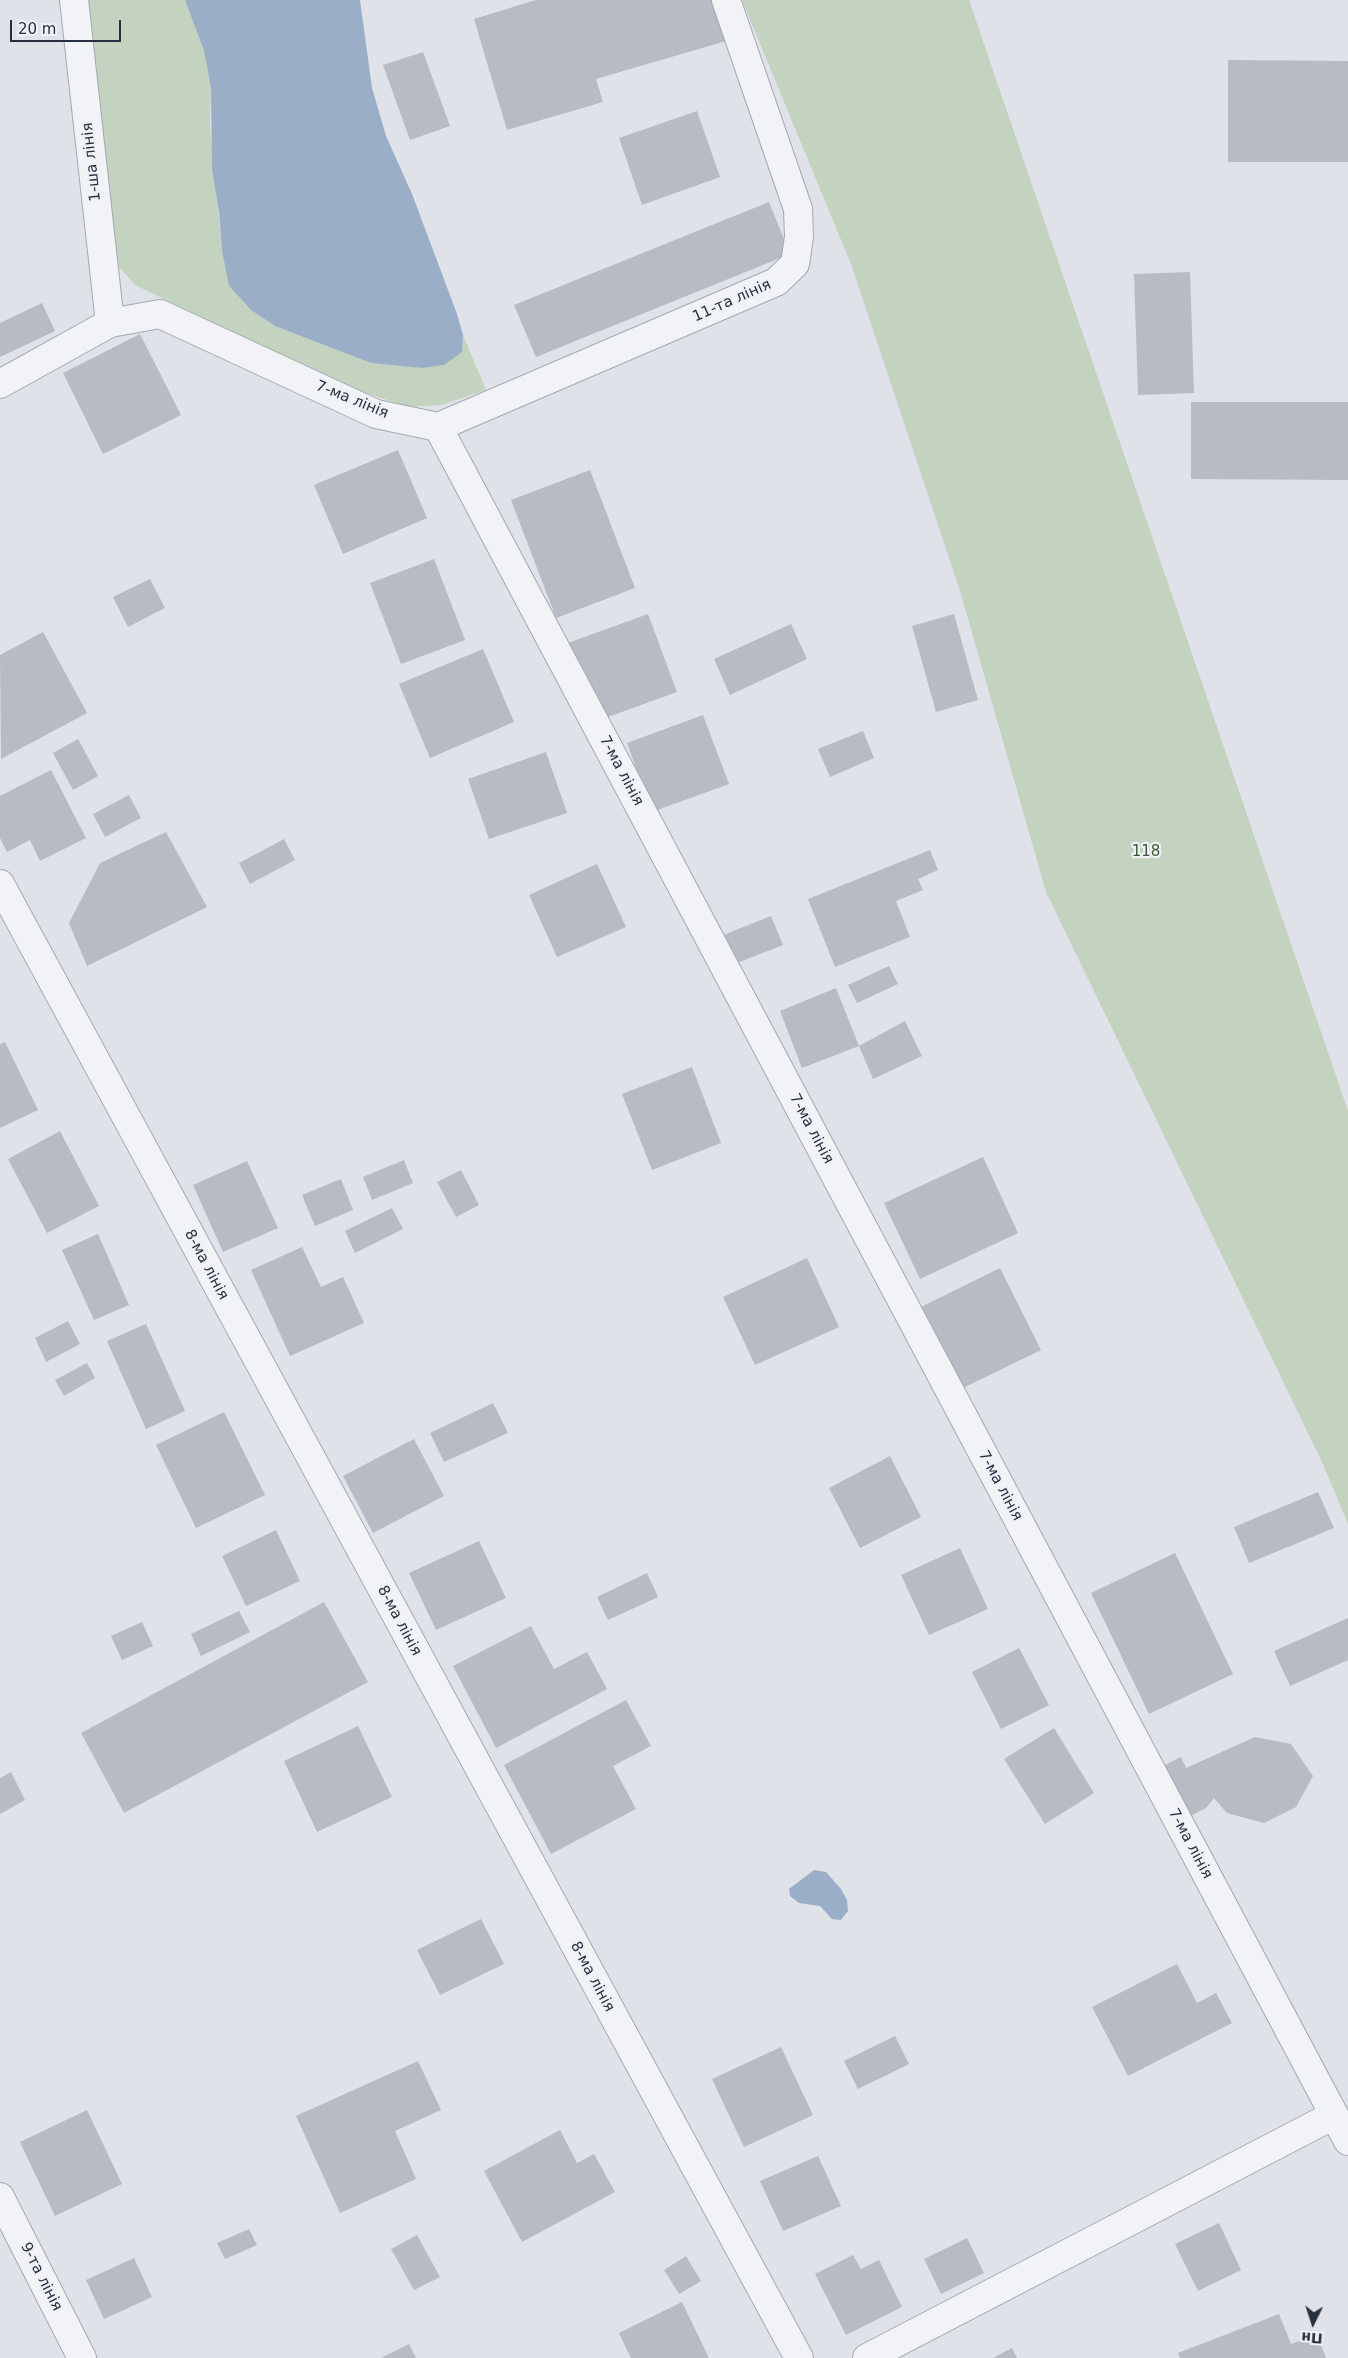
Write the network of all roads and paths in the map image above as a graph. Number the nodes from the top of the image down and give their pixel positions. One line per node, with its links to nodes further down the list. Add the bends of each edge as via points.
1 (74, 0): 3 (street, 1-ша лінія)
2 (726, 0): 5 (street, 11-та лінія, via 798,209 799,237 794,264 776,282)
3 (110, 323): 4 (street, 7-ма лінія); 5 (street, 7-ма лінія, via 160,314 376,414)
4 (0, 384)
5 (438, 427): 7 (street, 7-ма лінія)
6 (0, 884): 11 (street, 8-ма лінія)
7 (1334, 2115): 8 (street, 7-ма лінія); 12 (street)
8 (1348, 2141)
9 (0, 2197): 10 (street, 9-та лінія)
10 (82, 2358)
11 (798, 2358)
12 (867, 2358)

